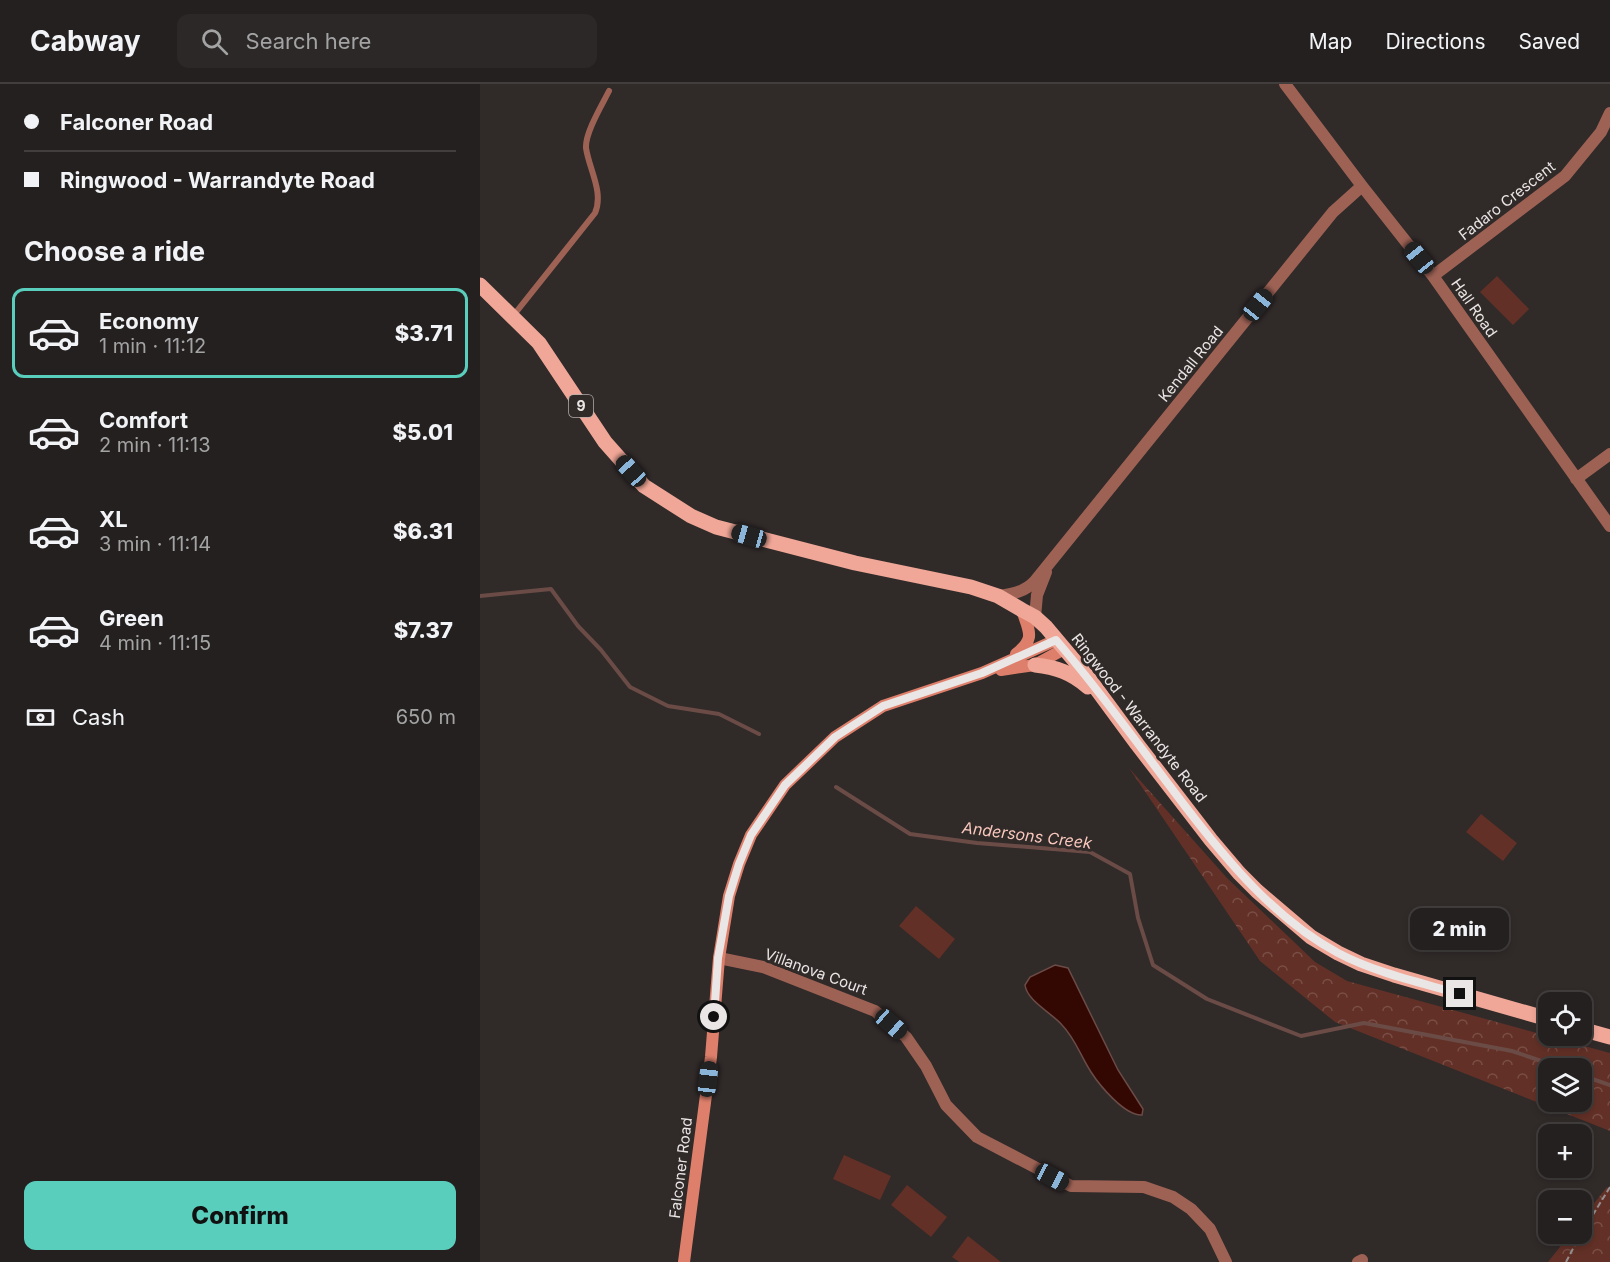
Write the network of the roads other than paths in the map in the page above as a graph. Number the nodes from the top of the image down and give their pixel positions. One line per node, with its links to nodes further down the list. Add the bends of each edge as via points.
1 (1285, 84): 4 (street, Hall Road)
2 (609, 91): 7 (lane, via 586,145 598,196 595,213)
3 (1610, 113): 5 (street, Fadaro Crescent, via 1601,132 1565,176)
4 (1362, 186): 5 (street, Hall Road); 11 (street, Kendall Road, via 1333,212)
5 (1433, 276): 9 (street, Hall Road)
6 (480, 285): 7 (main road, Ringwood - Warrandyte Road / 9)
7 (513, 316): 12 (main road, Ringwood - Warrandyte Road / 9, via 539,343 605,442 644,486 691,516 749,536)
8 (1610, 454): 9 (street)
9 (1576, 479): 10 (street, Hall Road)
10 (1610, 526)
11 (1049, 565): 12 (street, Kendall Road, via 1028,588); 13 (street, Kendall Road)
12 (998, 596): 13 (main road, Ringwood - Warrandyte Road / 9)
13 (1029, 614): 14 (main road, Ringwood - Warrandyte Road / 9); 16 (main road, via 1026,646)
14 (1060, 644): 15 (main road, Falconer Road); 16 (main road, Falconer Road); 18 (main road, Ringwood - Warrandyte Road / 9)
15 (1035, 665): 17 (main road, Falconer Road); 18 (main road, via 1066,671 1079,679)
16 (1001, 666): 17 (main road, Falconer Road)
17 (982, 673): 19 (main road, Falconer Road, via 883,706 835,737 785,785 751,835 739,864)
18 (1137, 744): 20 (main road, Ringwood - Warrandyte Road / 9, via 1239,873 1311,937 1361,964)
19 (718, 958): 23 (main road, Falconer Road, via 711,1057); 24 (street, Villanova Court, via 763,967 875,1011 906,1037 946,1105 977,1137 1071,1186 1144,1187 1173,1197 1210,1229)
20 (1538, 1016)
21 (1592, 1032): 22 (main road)
22 (1610, 1037)
23 (684, 1262)
24 (1226, 1262)

